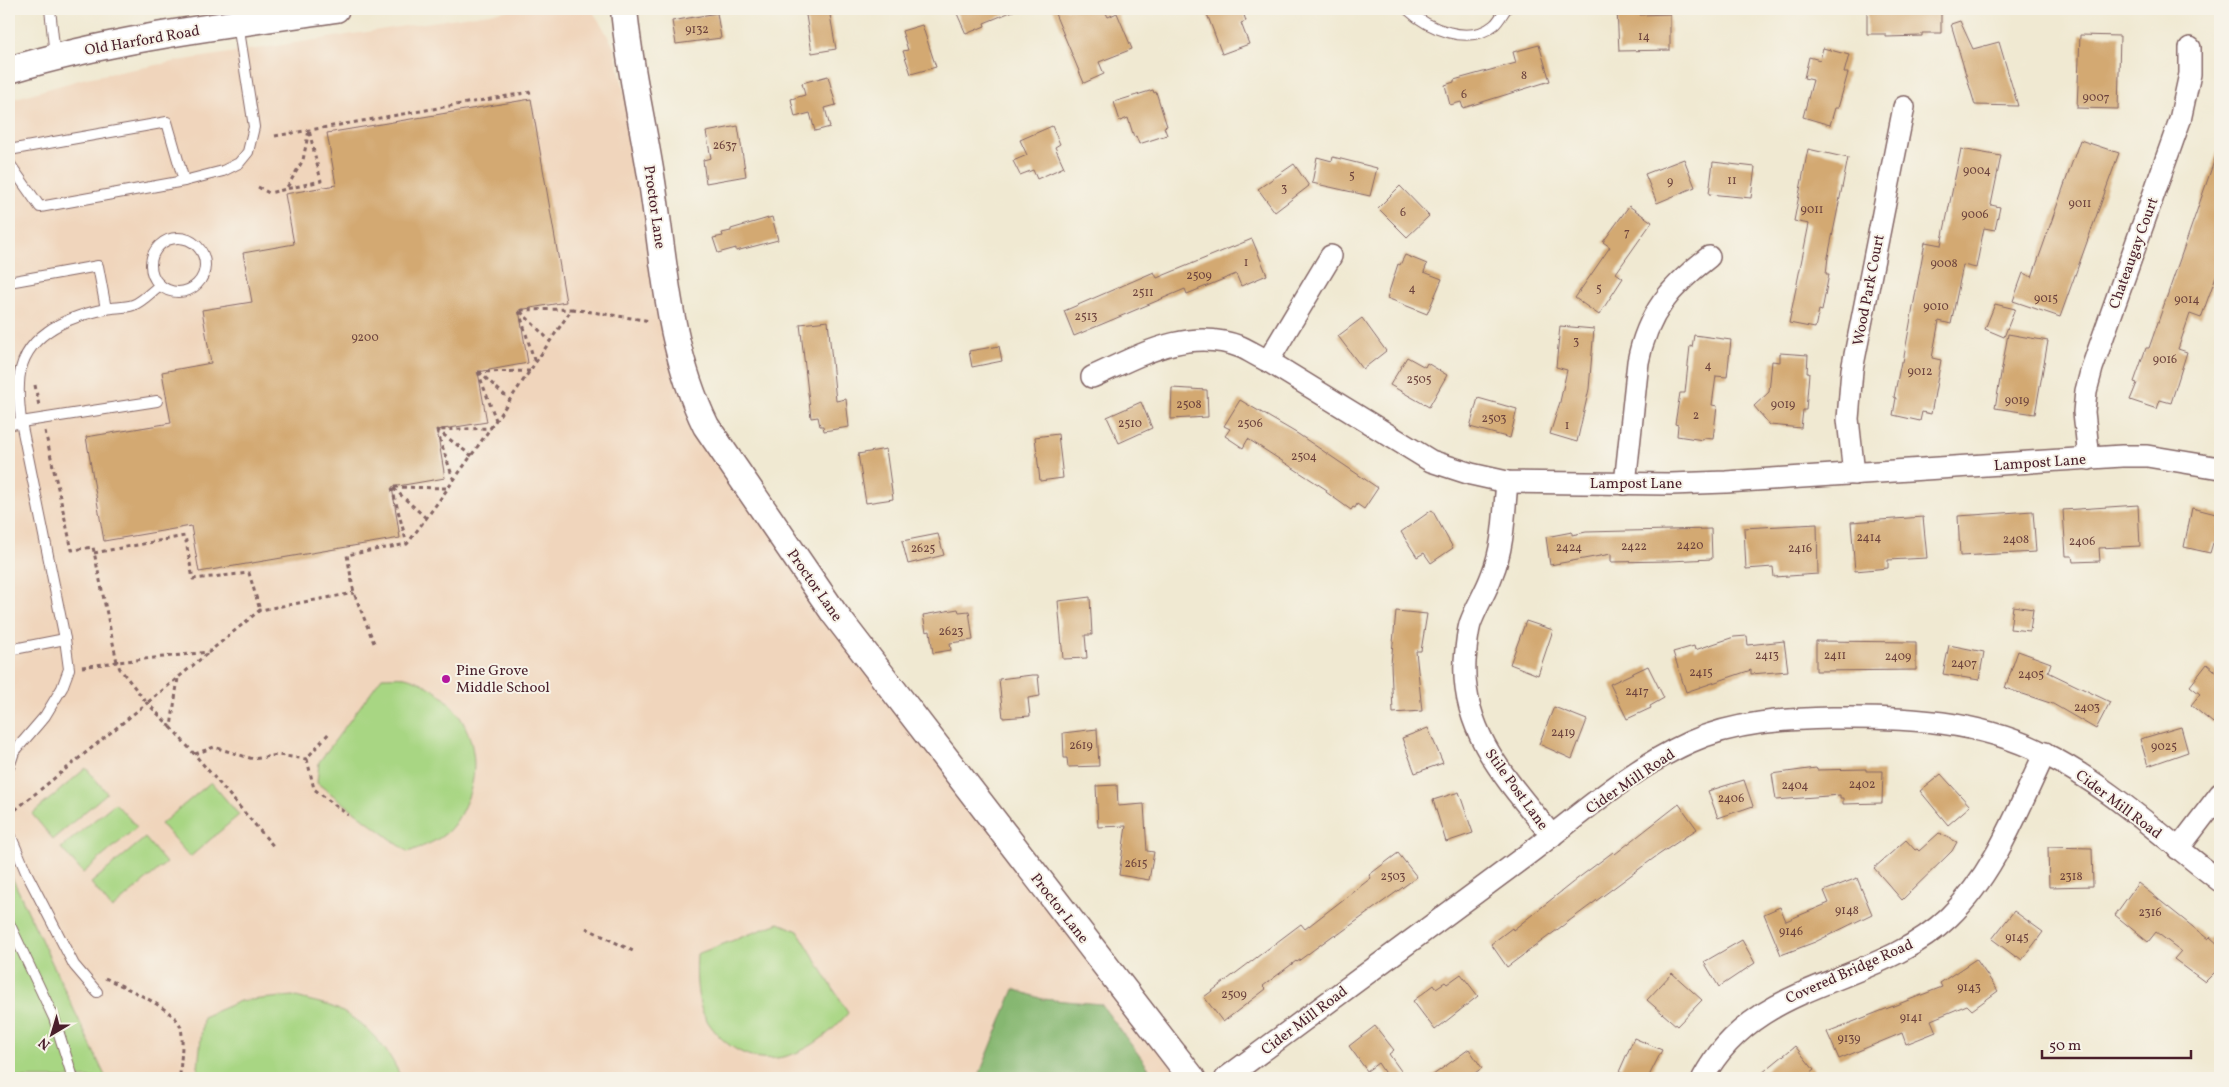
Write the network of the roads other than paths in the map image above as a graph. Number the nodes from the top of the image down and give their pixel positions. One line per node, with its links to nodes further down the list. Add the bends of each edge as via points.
1 (50, 9): 8 (lane)
2 (336, 9): 6 (street, Old Harford Road)
3 (624, 9): 41 (street, Proctor Lane, via 670,317 693,400 706,426 834,614)
4 (1408, 9): 5 (lane, via 1433,27 1475,34 1495,24)
5 (1506, 9)
6 (238, 23): 8 (street, Old Harford Road, via 112,43); 13 (lane, via 254,127 248,152 240,163 223,172)
7 (2190, 48): 24 (street, Chateaugay Court, via 2190,74 2180,120 2086,391 2084,412)
8 (55, 56): 9 (street, Old Harford Road)
9 (9, 70)
10 (1904, 107): 26 (street, Wood Park Court, via 1852,370 1848,419)
11 (9, 150): 13 (lane, via 167,122)
12 (9, 162): 13 (lane, via 40,208)
13 (184, 181)
14 (1331, 256): 19 (street)
15 (1709, 257): 28 (street, via 1668,293 1650,322 1642,343)
16 (9, 282): 18 (lane, via 98,266)
17 (160, 285): 17 (lane, via 176,292 185,291 200,281 204,256 193,242 176,238 160,245 152,261 154,278); 18 (lane, via 134,305)
18 (106, 309): 22 (lane, via 66,319 33,344 19,383)
19 (1268, 361): 20 (street, Lampost Lane, via 1240,347 1194,340 1173,342); 27 (street, Lampost Lane, via 1431,461)
20 (1092, 377)
21 (157, 401): 22 (lane)
22 (21, 422): 23 (lane); 29 (lane)
23 (9, 425)
24 (2090, 459): 25 (street, Lampost Lane, via 2147,456); 26 (street, Lampost Lane)
25 (2220, 468)
26 (1854, 474): 28 (street, Lampost Lane)
27 (1507, 482): 28 (street, Lampost Lane); 35 (street, Stile Post Lane, via 1498,559 1470,624 1464,677 1468,705 1477,731 1495,763)
28 (1625, 484)
29 (65, 640): 30 (lane); 32 (lane, via 69,669 62,688 45,716 14,752)
30 (9, 650)
31 (2044, 753): 35 (street, Cider Mill Road, via 1951,723 1896,718 1791,719 1739,726 1692,740 1653,761); 36 (street, Cider Mill Road, via 2106,791); 43 (street, Covered Bridge Road, via 1991,862 1971,893 1949,917 1926,936 1898,952 1785,1000 1752,1020 1732,1039)
32 (9, 767)
33 (2220, 794): 36 (street)
34 (9, 832): 39 (lane, via 74,965)
35 (1552, 836): 42 (street, Cider Mill Road)
36 (2178, 849): 37 (street, Cider Mill Road)
37 (2220, 881)
38 (9, 923): 40 (lane, via 54,1018)
39 (97, 992)
40 (73, 1078)
41 (1192, 1078)
42 (1226, 1078)
43 (1703, 1078)

